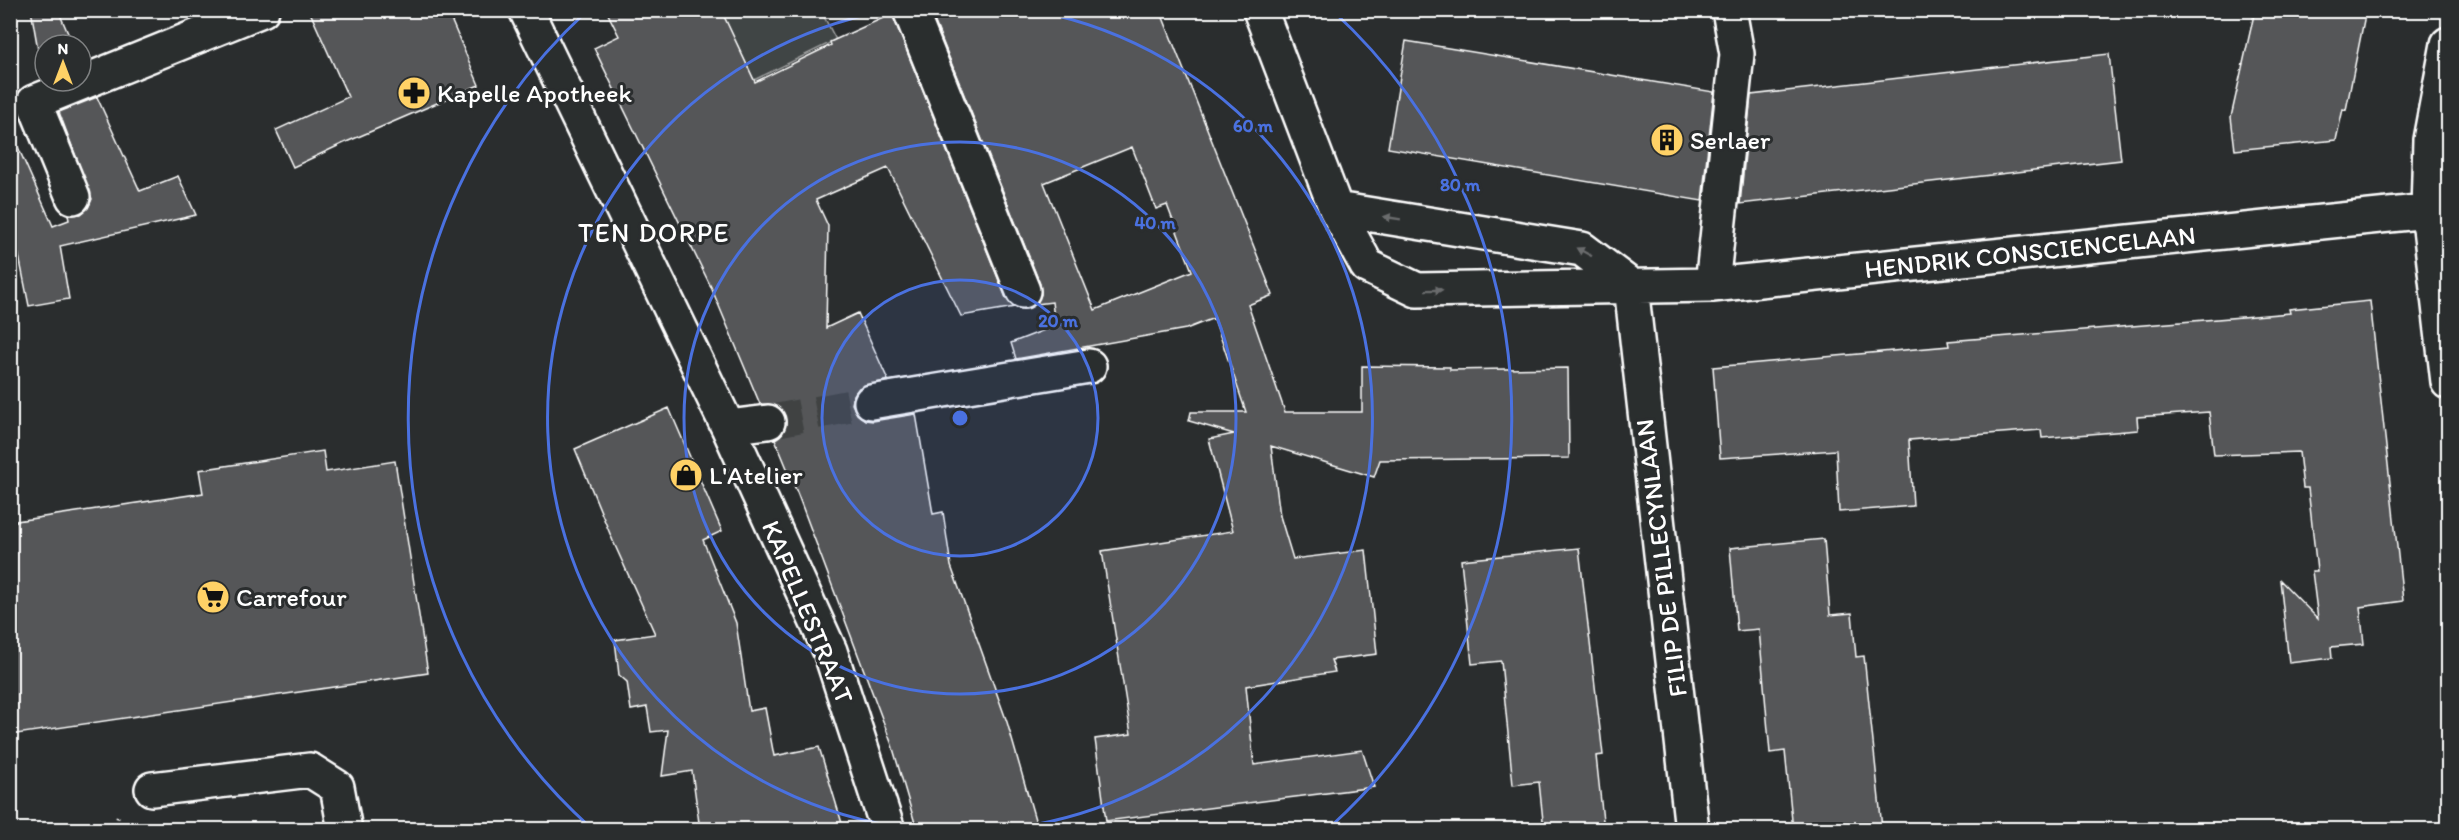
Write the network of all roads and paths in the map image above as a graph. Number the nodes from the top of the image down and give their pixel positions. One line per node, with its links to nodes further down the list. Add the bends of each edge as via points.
1 (262, 10): 7 (street, via 34,102)
2 (526, 10): 17 (street, KAPELLESTRAAT)
3 (910, 10): 12 (street)
4 (1260, 10): 8 (street, HENDRIK CONSCIENCELAAN)
5 (1729, 10): 10 (street, via 1737,54)
6 (2448, 44): 9 (street, via 2430,140)
7 (73, 196)
8 (1336, 209): 11 (street, one-way to 8, via 1582,249); 11 (street, HENDRIK CONSCIENCELAAN, one-way to 11, via 1367,266 1418,290)
9 (2435, 221): 10 (street, HENDRIK CONSCIENCELAAN); 14 (street)
10 (1712, 285): 11 (street, HENDRIK CONSCIENCELAAN)
11 (1631, 286): 21 (street, FILIP DE PILLECYNLAAN)
12 (1023, 291)
13 (1089, 366): 15 (street)
14 (2448, 382)
15 (871, 402)
16 (768, 422): 17 (street)
17 (728, 427): 20 (street, KAPELLESTRAAT, via 830,651)
18 (152, 789): 19 (street, via 310,770 337,787)
19 (345, 830)
20 (888, 830)
21 (1692, 830)

